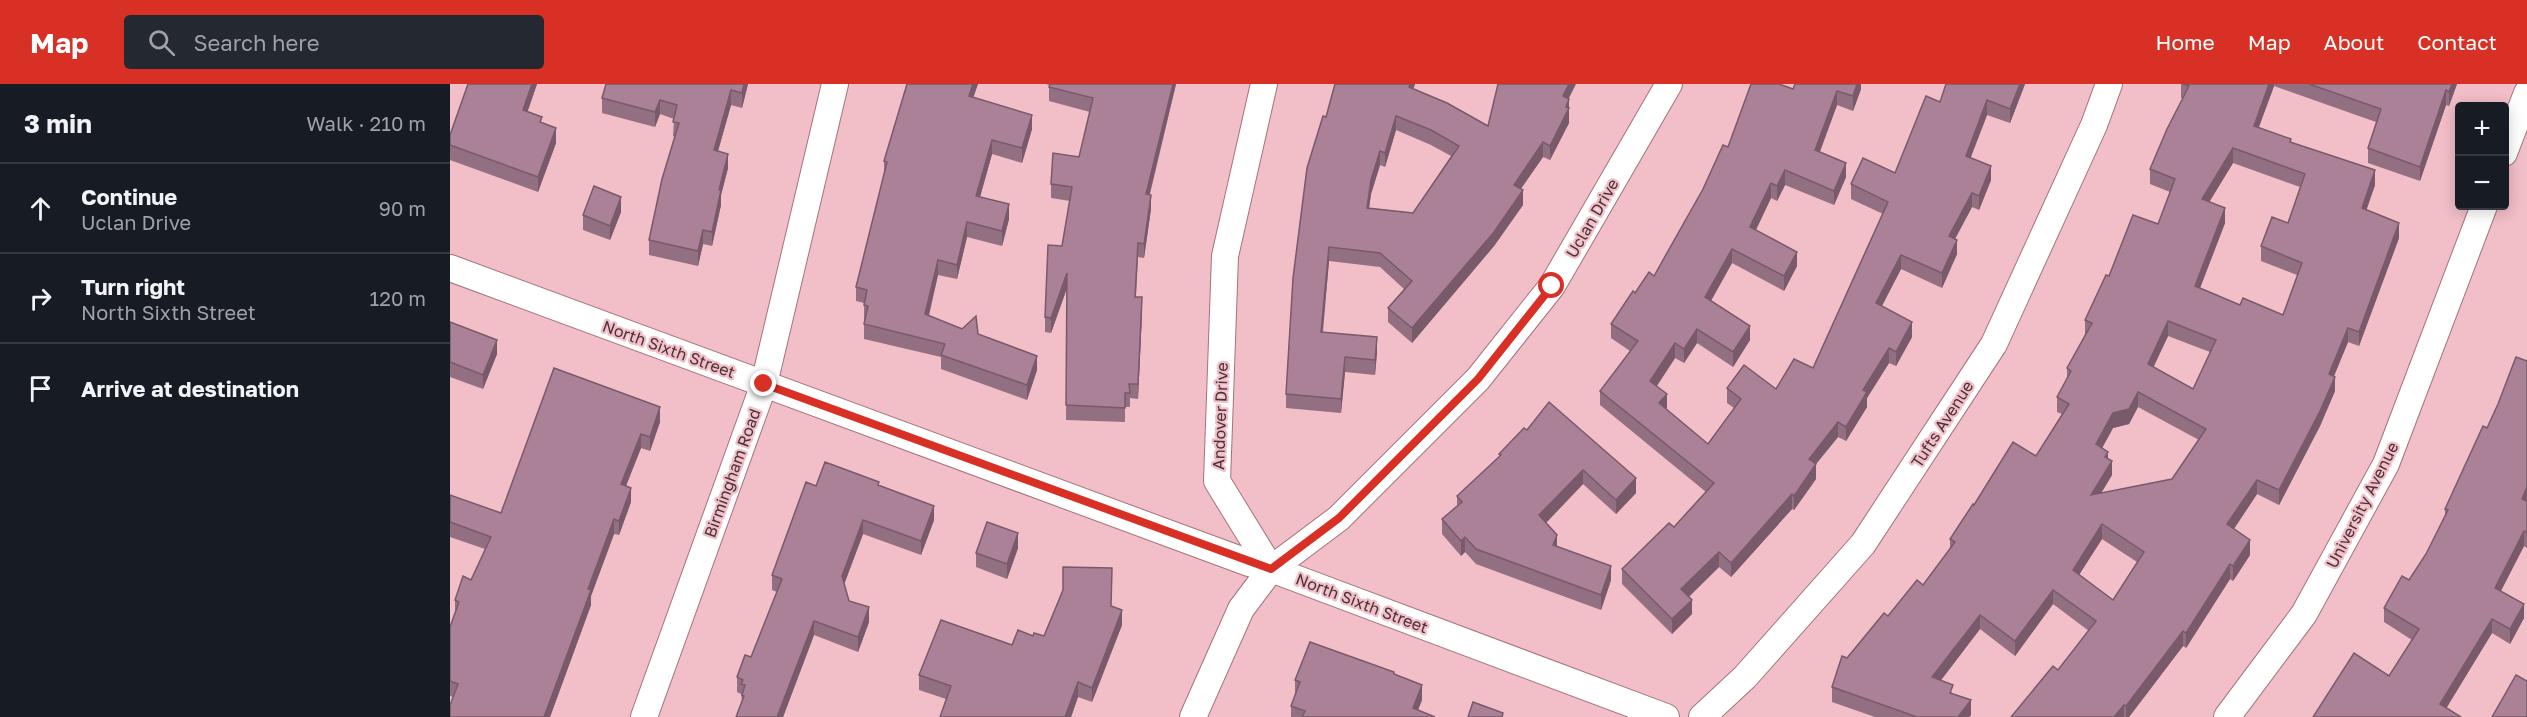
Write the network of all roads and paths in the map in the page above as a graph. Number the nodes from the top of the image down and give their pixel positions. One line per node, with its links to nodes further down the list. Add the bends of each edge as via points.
1 (835, 84): 9 (street, Birmingham Road)
2 (1264, 84): 10 (street, Andover Drive, via 1225,256 1217,482)
3 (1669, 84): 10 (street, Uclan Drive, via 1552,286 1478,379 1339,518)
4 (2109, 84): 14 (street, Tufts Avenue, via 1994,344 1863,544 1745,677)
5 (2527, 93): 6 (street)
6 (2509, 142)
7 (2482, 210): 15 (street, University Avenue, via 2386,464 2304,614)
8 (450, 268): 9 (street, North Sixth Street)
9 (764, 384): 10 (street, North Sixth Street); 11 (street, Birmingham Road)
10 (1271, 569): 12 (street, via 1241,609); 13 (street, North Sixth Street)
11 (644, 717)
12 (1193, 717)
13 (1666, 717)
14 (1702, 717)
15 (2226, 717)

